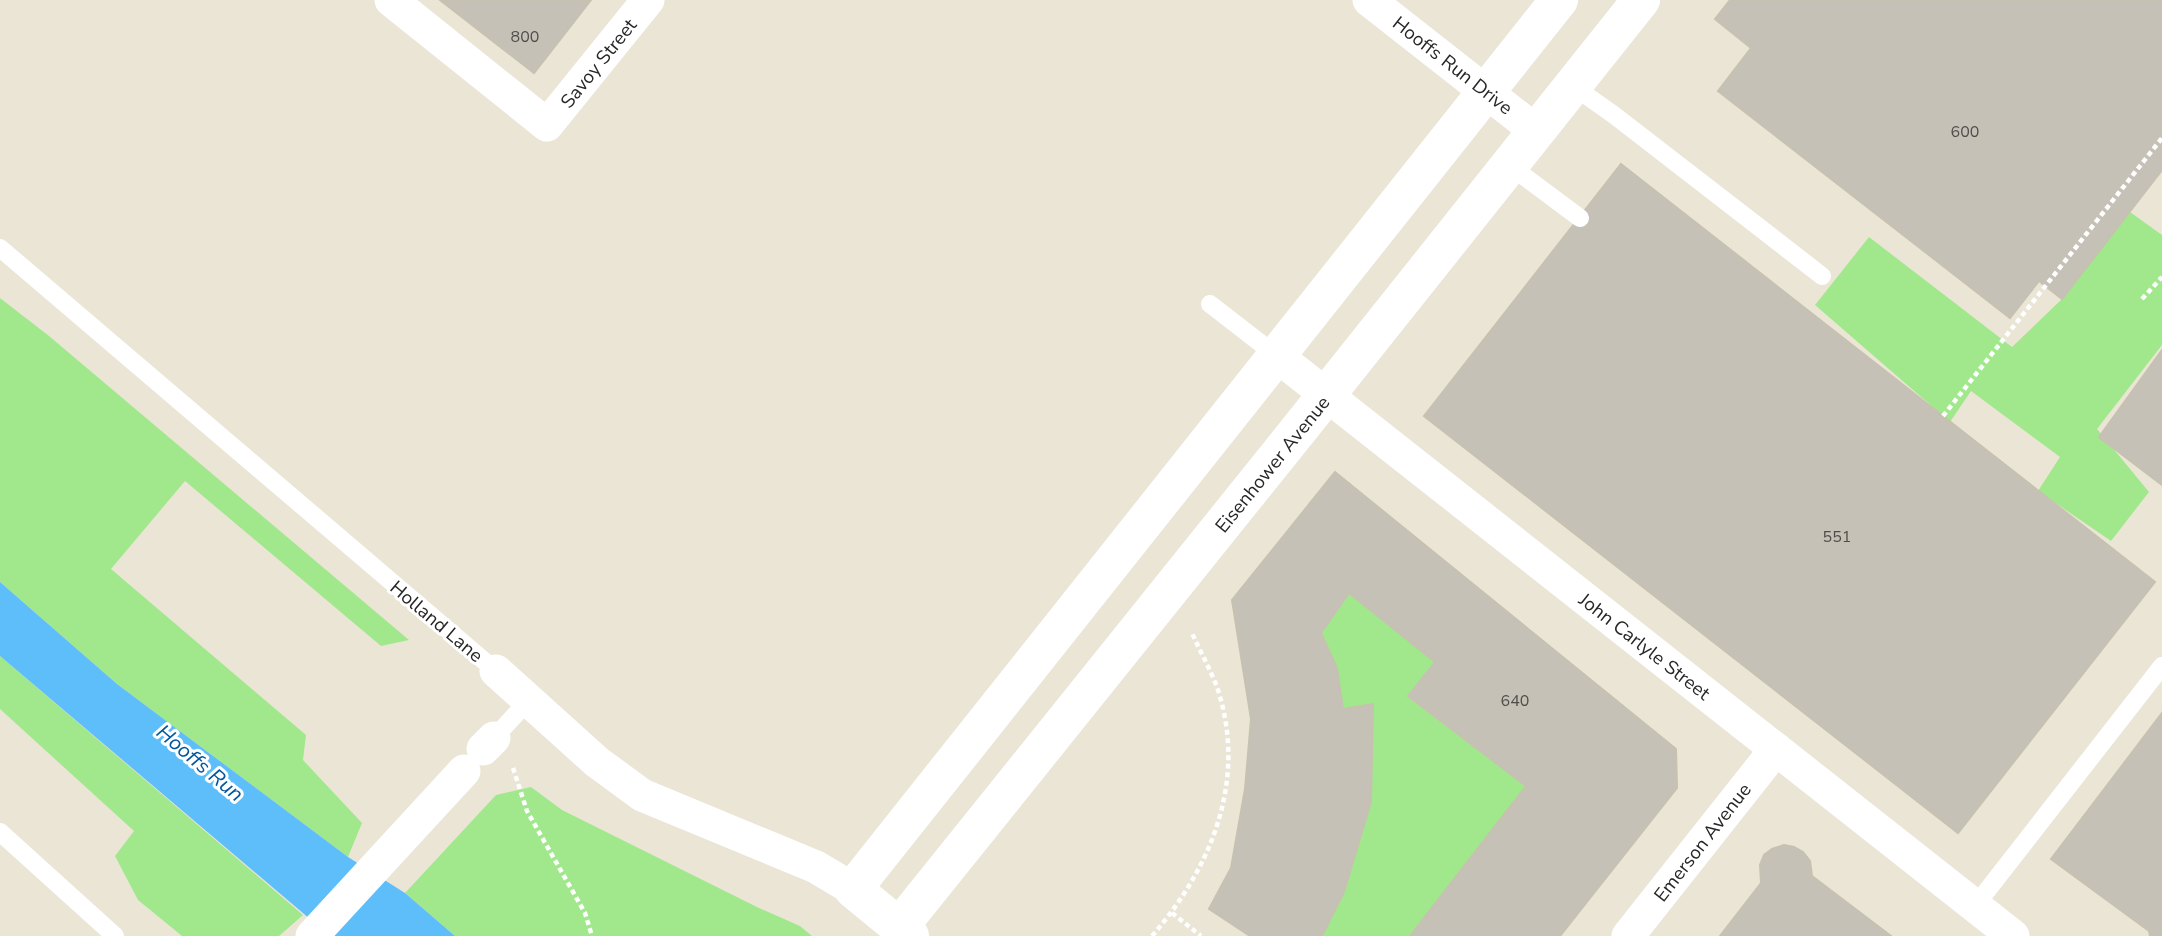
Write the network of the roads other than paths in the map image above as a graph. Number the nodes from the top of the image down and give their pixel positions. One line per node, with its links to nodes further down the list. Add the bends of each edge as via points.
1 (391, 0): 2 (street, Savoy Street, via 547,125)
2 (648, 0)
3 (1369, 0): 7 (street, Hooffs Run Drive)
4 (1559, 0): 7 (main road)
5 (1641, 0): 6 (main road, Eisenhower Avenue)
6 (1573, 86): 8 (main road, Eisenhower Avenue); 12 (lane)
7 (1487, 93): 8 (street, Hooffs Run Drive); 14 (main road)
8 (1536, 131): 9 (main road, Eisenhower Avenue)
9 (1509, 165): 10 (lane); 15 (main road, Eisenhower Avenue)
10 (1580, 218)
11 (0, 248): 17 (lane, Holland Lane)
12 (1822, 276)
13 (1210, 304): 14 (lane)
14 (1277, 356): 15 (street, John Carlyle Street); 22 (main road)
15 (1326, 396): 19 (street, John Carlyle Street); 24 (main road, Eisenhower Avenue)
16 (2162, 666): 23 (lane)
17 (496, 671): 18 (street, Holland Lane)
18 (528, 701): 20 (lane); 22 (street, Holland Lane, via 642,795 816,867)
19 (1776, 749): 23 (street, John Carlyle Street); 27 (street, Emerson Avenue)
20 (480, 753): 26 (street)
21 (0, 832): 25 (lane)
22 (853, 889): 24 (main road, Holland Lane)
23 (1975, 906): 28 (street, John Carlyle Street)
24 (905, 931)
25 (115, 936)
26 (312, 936)
27 (1628, 936)
28 (2013, 936)

